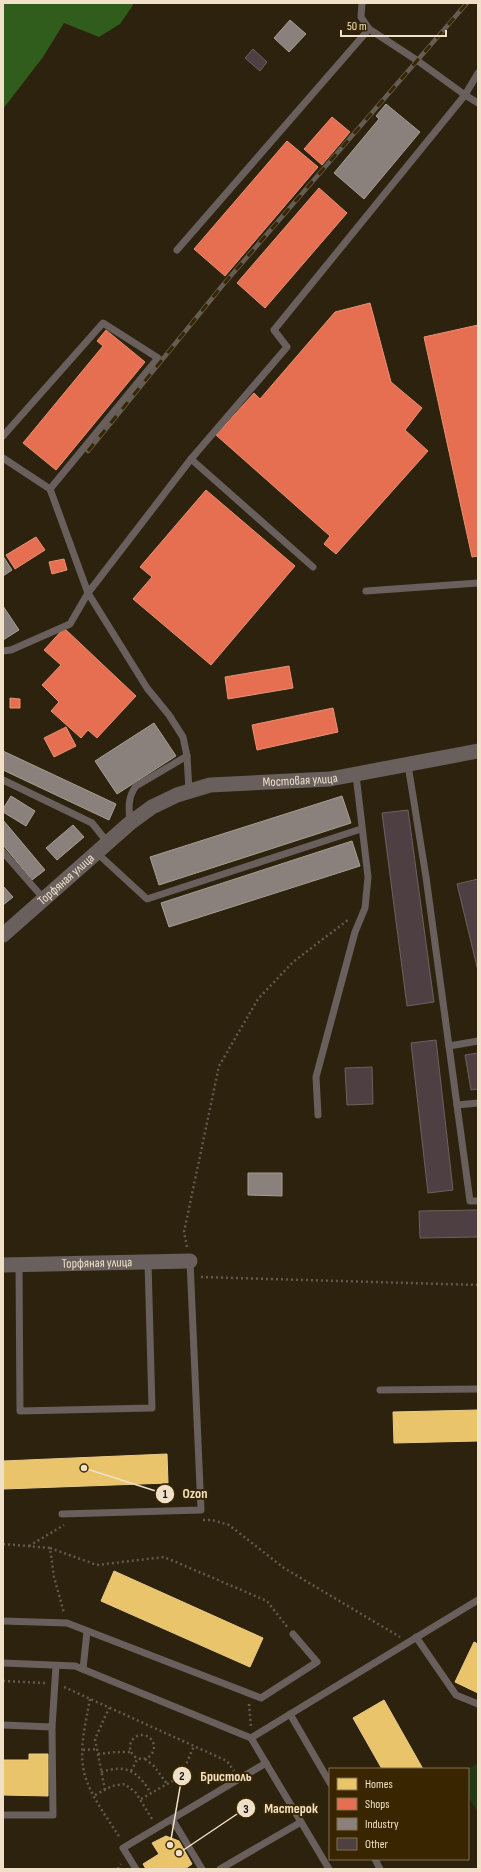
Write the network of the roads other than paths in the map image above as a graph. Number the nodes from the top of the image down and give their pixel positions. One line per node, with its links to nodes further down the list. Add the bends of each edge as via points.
1 (362, 3): 2 (lane, via 361,17)
2 (369, 29): 4 (lane); 6 (lane)
3 (478, 73): 4 (lane)
4 (465, 95): 5 (lane); 9 (lane, via 274,330 287,347)
5 (478, 103)
6 (177, 250)
7 (3, 436): 10 (lane, via 103,323 158,358)
8 (3, 458): 10 (lane)
9 (191, 459): 11 (lane); 14 (lane)
10 (50, 490): 14 (lane)
11 (313, 567)
12 (478, 583): 13 (lane)
13 (366, 591)
14 (88, 593): 15 (lane, via 70,624 11,650); 17 (lane, via 146,688 178,728)
15 (3, 651)
16 (478, 751): 18 (street, Мостовая улица)
17 (187, 756): 21 (lane); 22 (lane, via 136,786 129,800)
18 (408, 765): 19 (street, Мостовая улица); 30 (lane)
19 (356, 775): 21 (street, Мостовая улица, via 307,782 210,785); 23 (lane)
20 (3, 780): 24 (lane, via 92,823)
21 (189, 791): 22 (street, Мостовая улица, via 152,807)
22 (130, 823): 24 (street, Торфяная улица)
23 (361, 829): 26 (lane, via 146,899); 33 (lane, via 368,876 365,908 355,932 316,1076)
24 (108, 843): 26 (street, Торфяная улица)
25 (3, 852): 27 (lane)
26 (97, 853): 27 (street, Торфяная улица)
27 (44, 899): 28 (street, Торфяная улица)
28 (3, 935)
29 (478, 1041): 30 (lane)
30 (449, 1046): 32 (lane)
31 (478, 1104): 32 (lane)
32 (456, 1106): 34 (lane, via 470,1201)
33 (318, 1115)
34 (478, 1201)
35 (190, 1261): 36 (street, Торфяная улица); 41 (lane, via 201,1510)
36 (148, 1262): 37 (street, Торфяная улица); 37 (lane, via 152,1408 20,1411)
37 (19, 1264): 38 (street, Торфяная улица)
38 (3, 1265)
39 (478, 1389): 40 (lane)
40 (380, 1390)
41 (62, 1514)
42 (477, 1603): 46 (lane)
43 (3, 1621): 44 (lane, via 67,1623)
44 (87, 1631): 45 (lane, via 261,1698 316,1662); 49 (lane)
45 (293, 1634)
46 (416, 1637): 50 (lane, via 456,1695); 51 (lane)
47 (3, 1662): 48 (lane)
48 (56, 1666): 49 (lane, via 75,1666); 53 (lane)
49 (83, 1669): 54 (lane)
50 (478, 1704)
51 (290, 1714): 54 (lane); 56 (lane)
52 (3, 1725): 53 (lane)
53 (52, 1727): 57 (lane, via 53,1815)
54 (252, 1738): 55 (lane)
55 (266, 1763): 58 (lane); 59 (lane)
56 (329, 1781)
57 (3, 1815)
58 (172, 1819): 61 (lane, via 123,1848); 62 (lane)
59 (301, 1822): 63 (lane); 64 (lane)
60 (375, 1860): 65 (lane)
61 (136, 1869)
62 (202, 1869)
63 (220, 1869)
64 (329, 1869)
65 (380, 1869)

